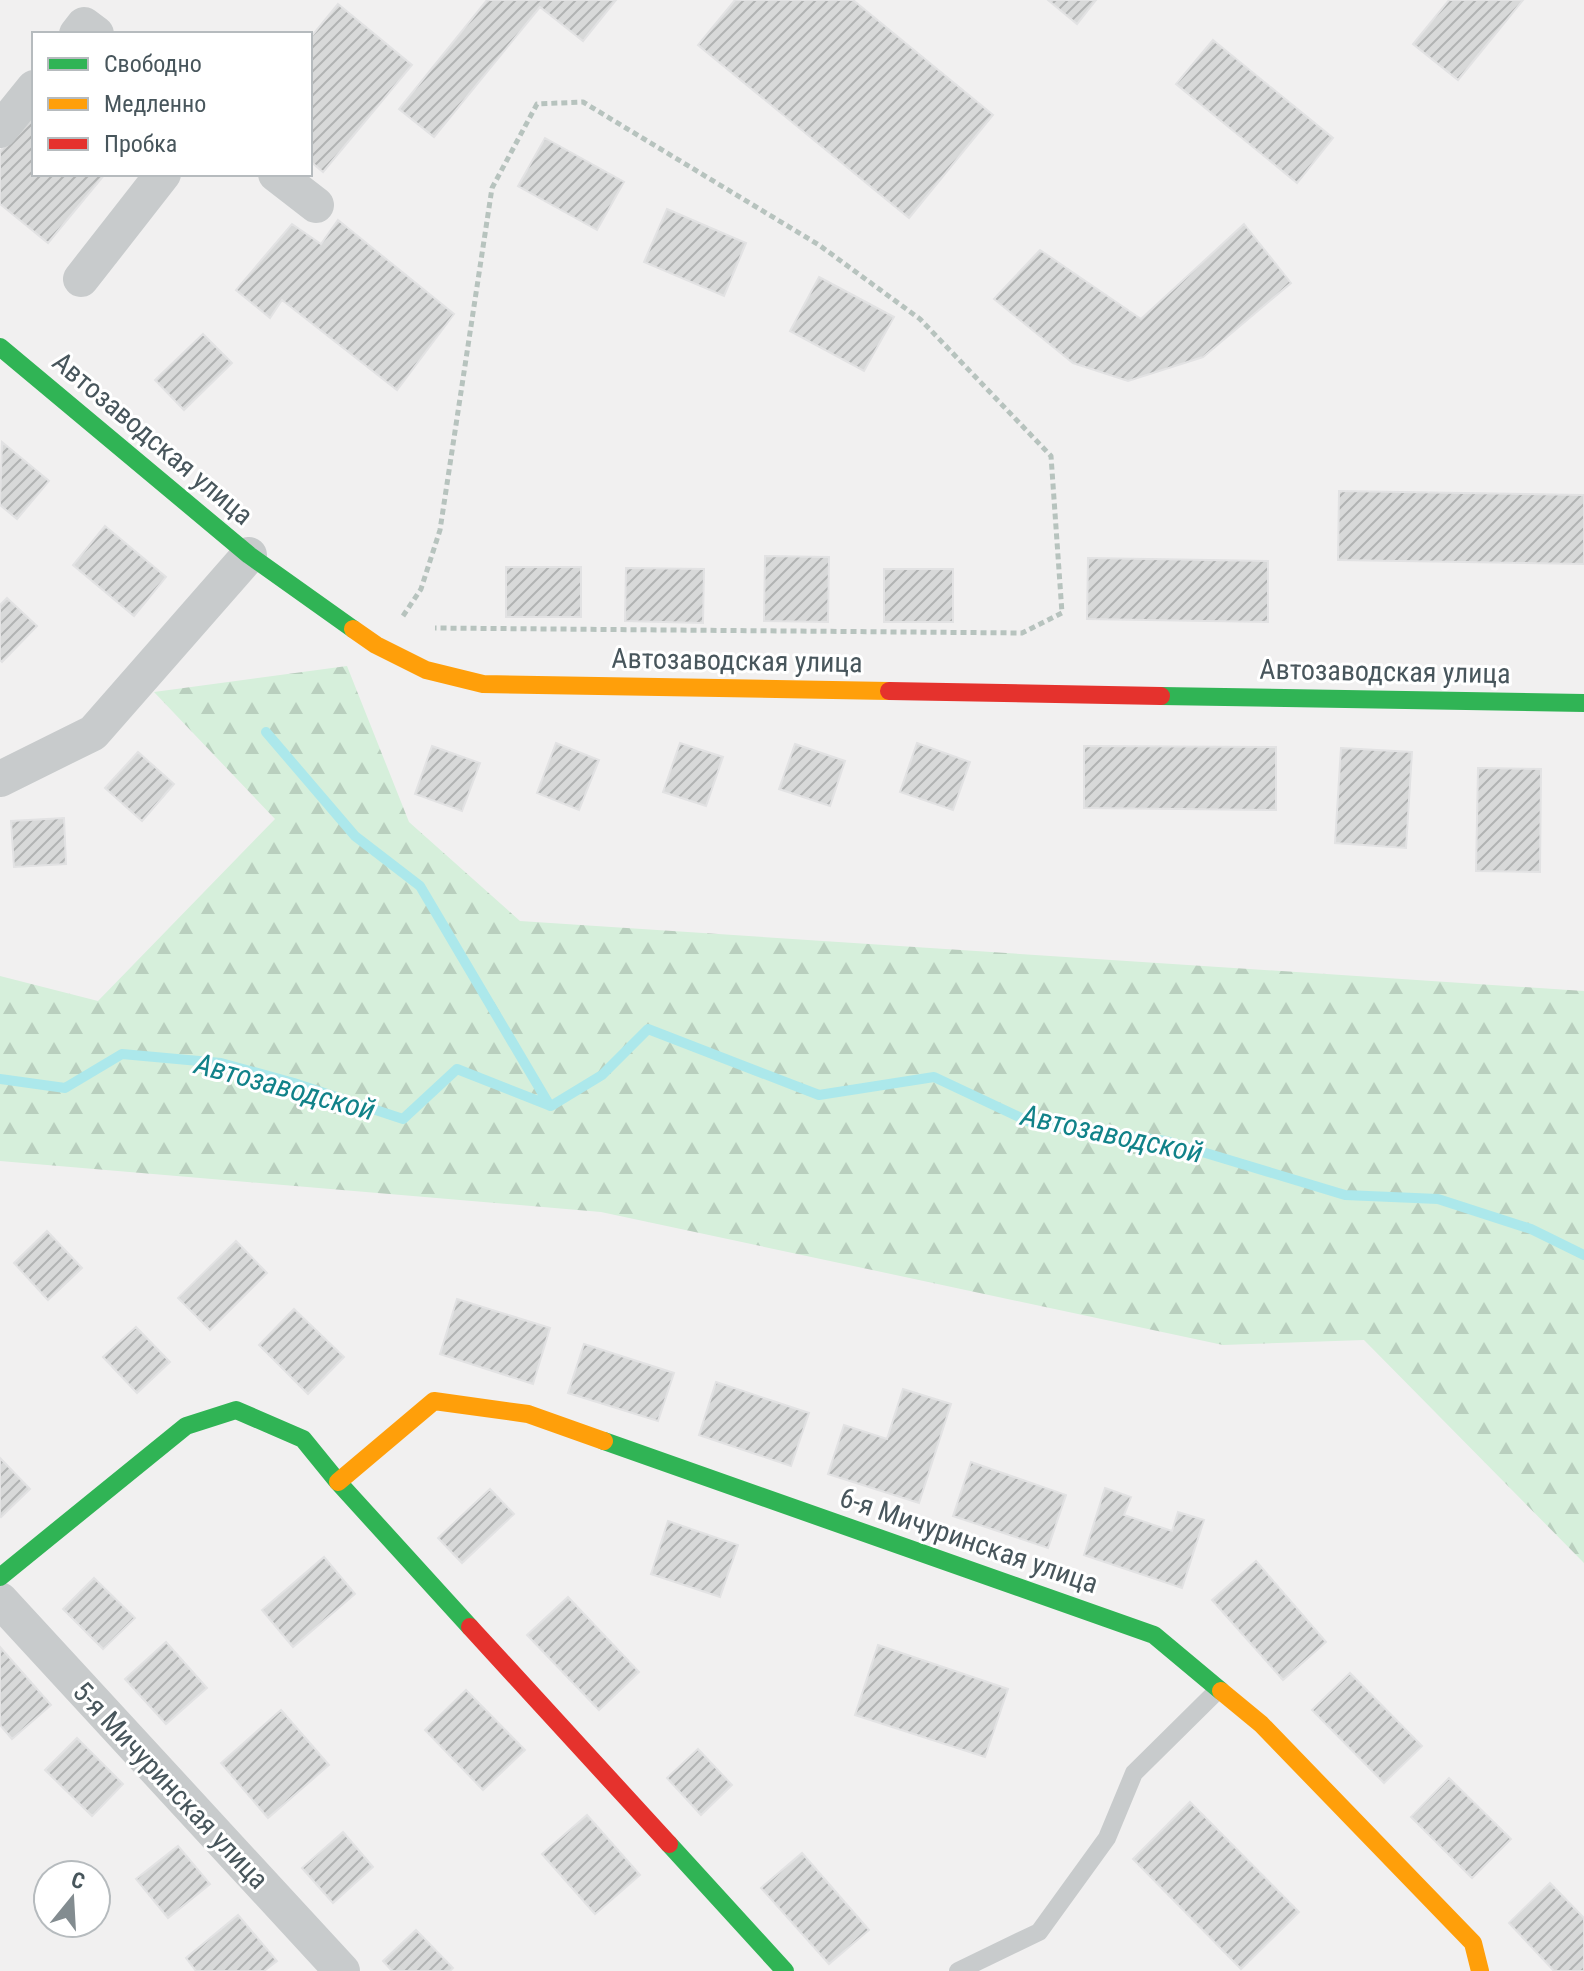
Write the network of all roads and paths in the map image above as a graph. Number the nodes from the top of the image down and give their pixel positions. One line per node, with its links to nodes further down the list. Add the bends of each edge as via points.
1 (79, 32): 2 (street, via 84,25)
2 (93, 32)
3 (32, 90): 4 (street)
4 (0, 130)
5 (161, 176): 8 (street)
6 (279, 176): 7 (street)
7 (316, 205)
8 (81, 279)
9 (0, 347): 10 (street, Автозаводская улица)
10 (249, 555): 13 (street, Автозаводская улица, via 376,645 426,670 483,684); 14 (street, via 93,733)
11 (398, 624): 12 (path, via 421,589 440,530 492,188 537,104 583,102 819,245 920,319 1051,456 1062,613 1022,633)
12 (427, 627)
13 (1584, 703)
14 (0, 779)
15 (338, 1482): 16 (street, via 303,1439 236,1410 186,1426); 18 (street, 6-я Мичуринская улица, via 434,1401 528,1414 1154,1635); 20 (street)
16 (0, 1577)
17 (0, 1600): 19 (street, 5-я Мичуринская улица)
18 (1219, 1689): 21 (lane, via 1134,1773 1107,1838 1039,1932); 22 (street, 6-я Мичуринская улица, via 1261,1724 1473,1943)
19 (342, 1971)
20 (785, 1971)
21 (958, 1971)
22 (1480, 1971)

